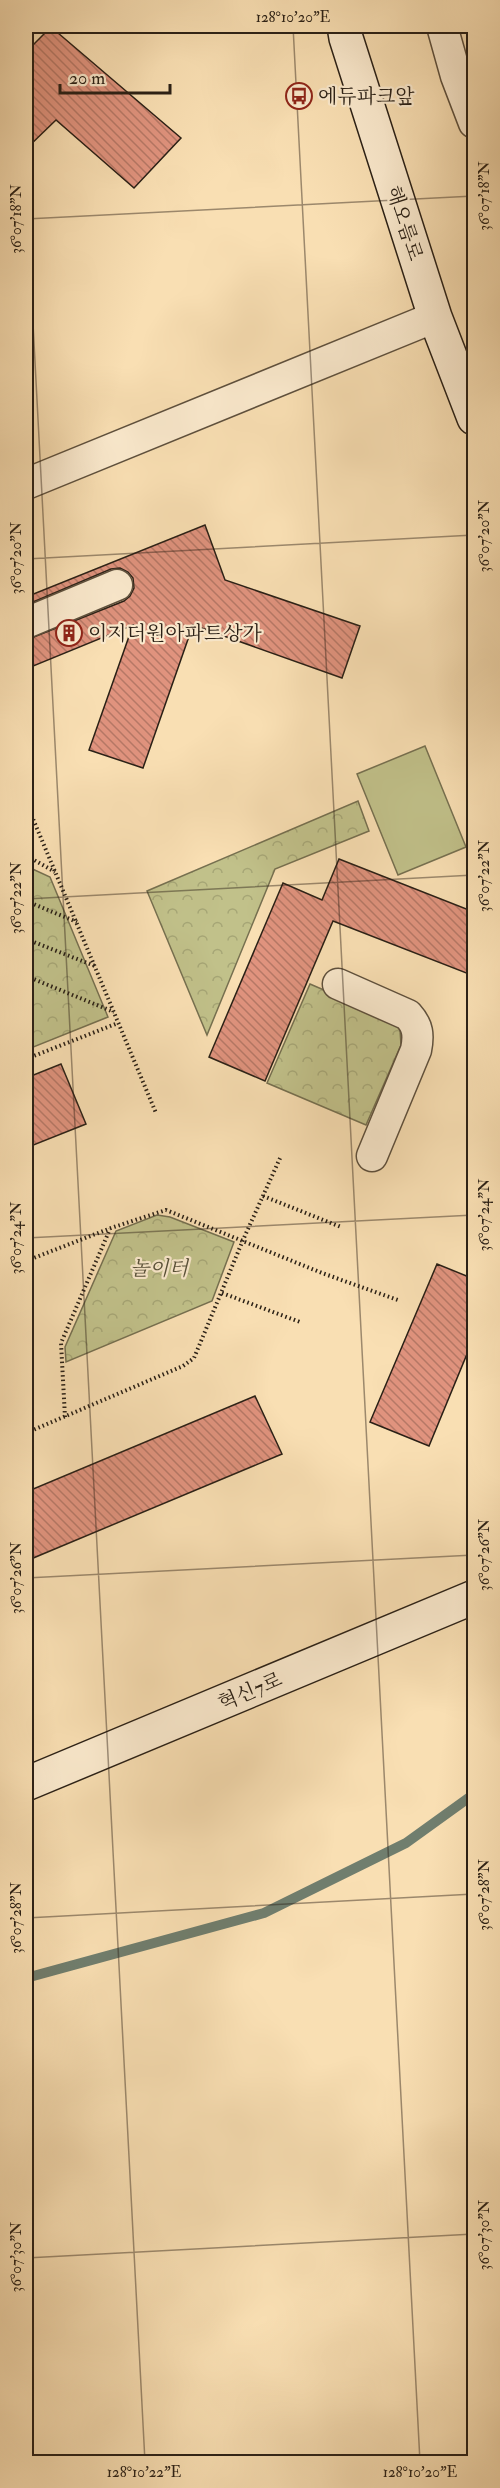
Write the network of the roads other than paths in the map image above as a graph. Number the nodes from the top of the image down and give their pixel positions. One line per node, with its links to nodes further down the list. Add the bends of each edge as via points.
1 (344, 26): 4 (street, 해오름로)
2 (442, 26): 3 (street)
3 (474, 123)
4 (435, 317): 5 (street, 해오름로); 6 (street)
5 (474, 418)
6 (26, 484)
7 (117, 585): 8 (street)
8 (26, 623)
9 (338, 984): 10 (street, via 408,1014 419,1037)
10 (372, 1156)
11 (474, 1597): 12 (street, 혁신7로)
12 (26, 1785)

